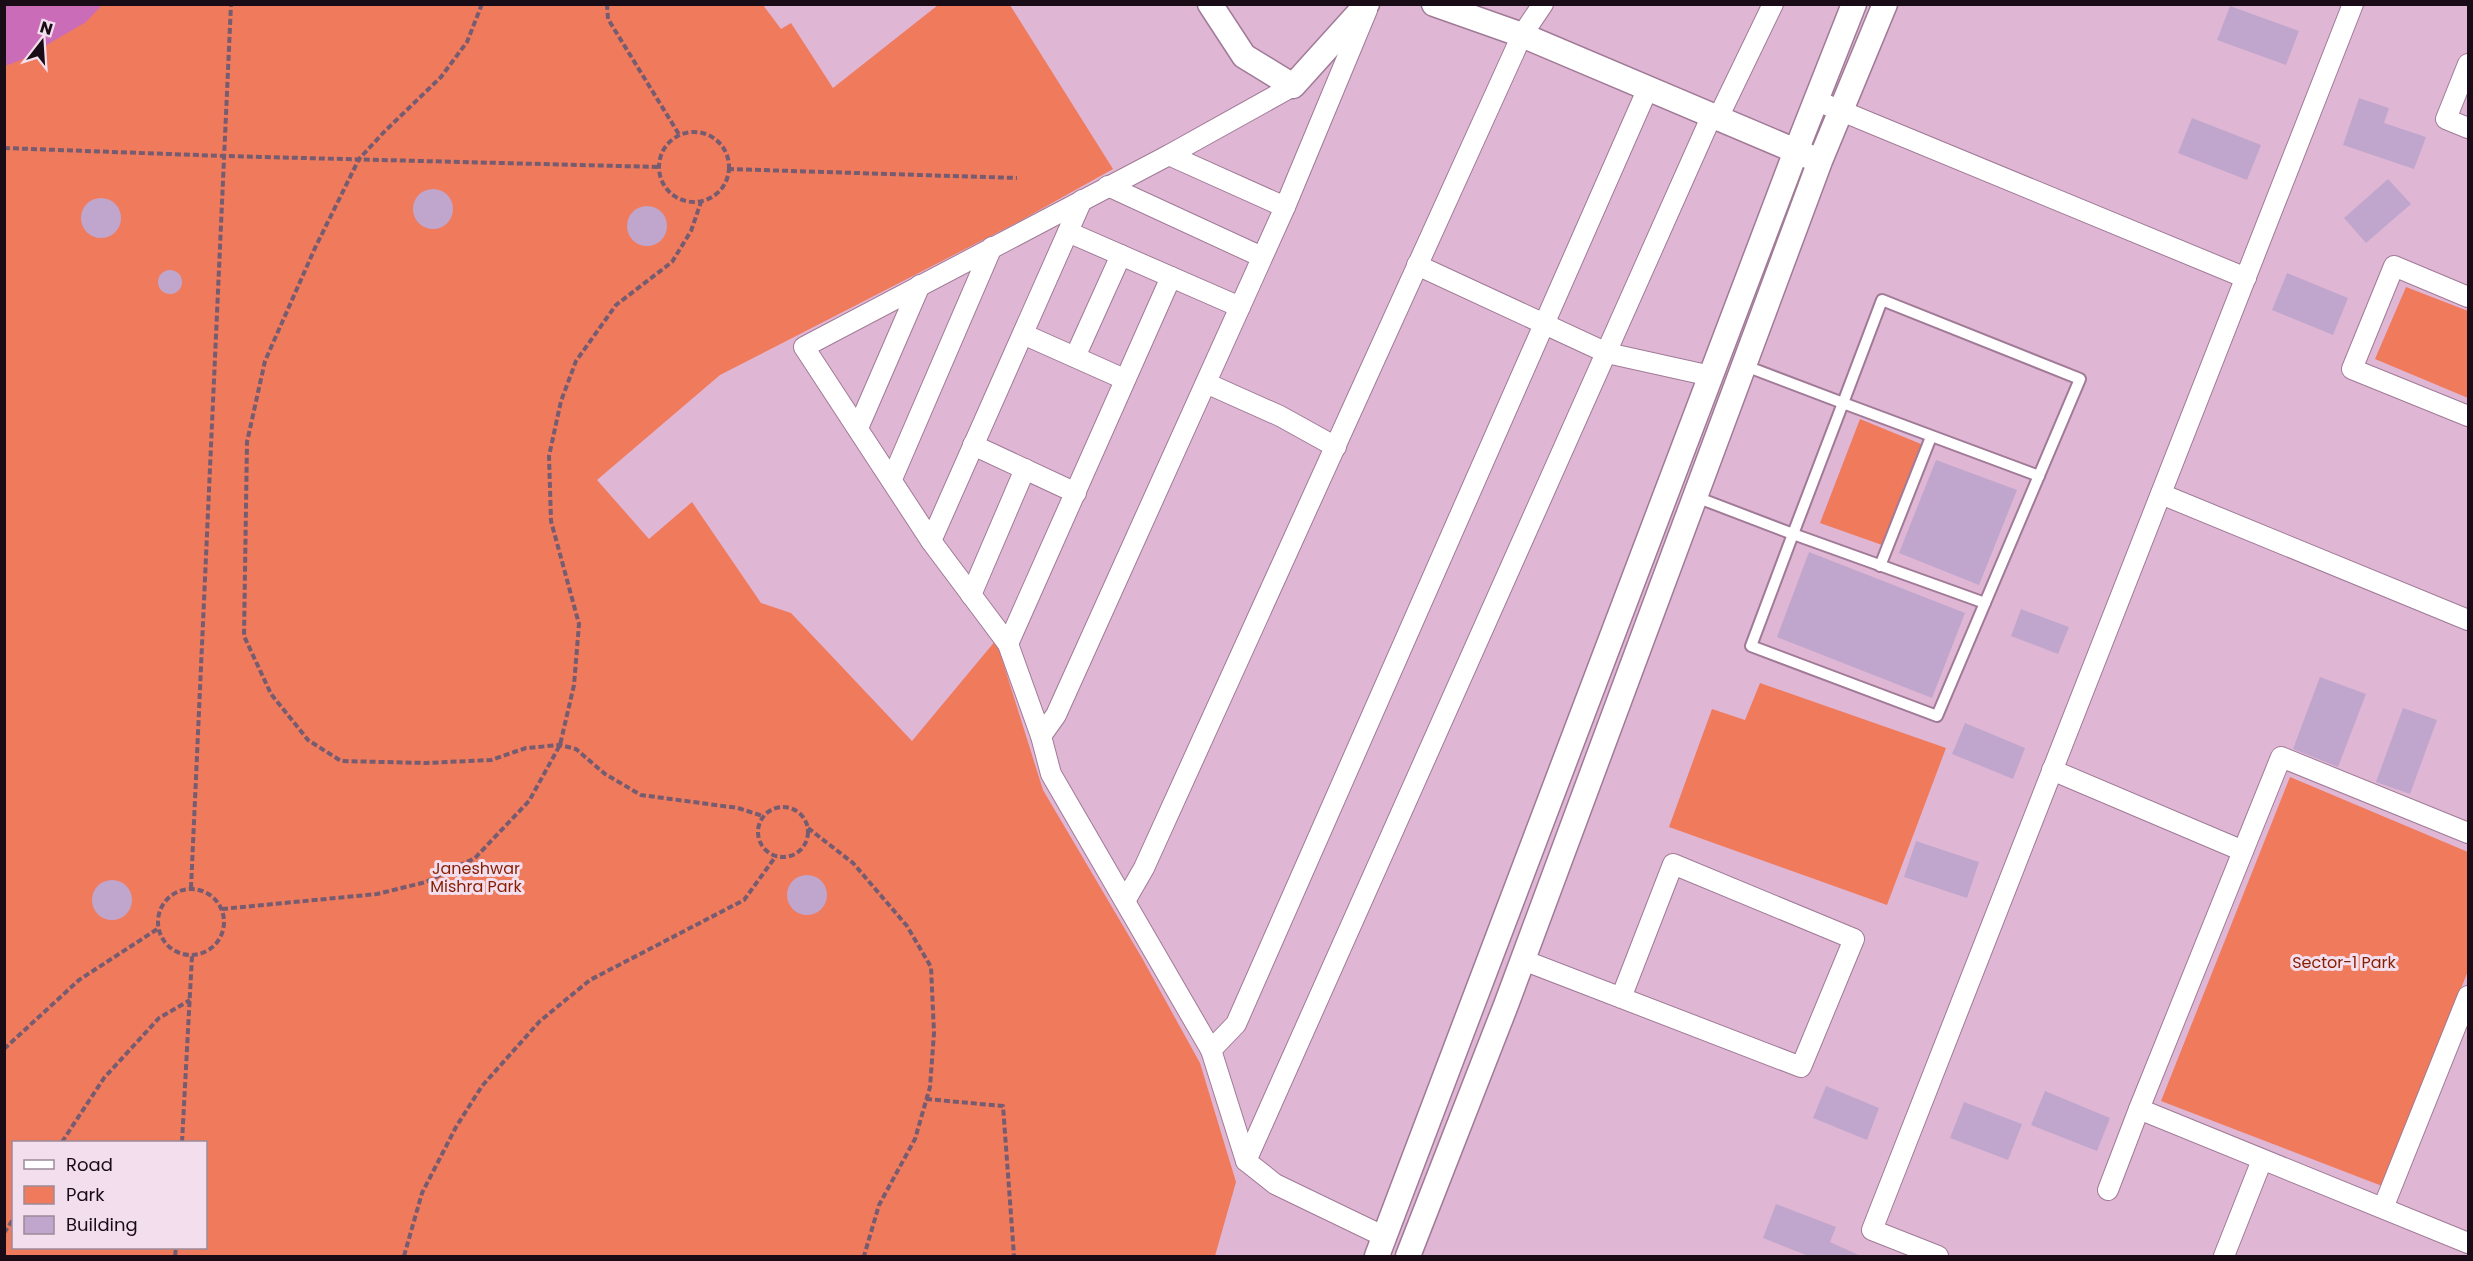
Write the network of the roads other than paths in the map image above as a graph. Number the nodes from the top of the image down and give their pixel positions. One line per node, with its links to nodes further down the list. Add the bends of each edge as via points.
1 (1210, 4): 11 (street, via 1244,56)
2 (1368, 4): 11 (street); 22 (street)
3 (1434, 4): 9 (street)
4 (1543, 4): 9 (street)
5 (1773, 4): 15 (street)
6 (1854, 4): 13 (street)
7 (1885, 4): 14 (street)
8 (2353, 4): 29 (street)
9 (1522, 35): 12 (street); 27 (street)
10 (2469, 64): 16 (street, via 2446,119)
11 (1293, 86): 18 (street)
12 (1648, 88): 15 (street); 33 (street)
13 (1816, 101): 14 (street); 17 (street)
14 (1840, 111): 19 (street); 29 (street)
15 (1715, 117): 17 (street); 35 (street)
16 (2469, 128)
17 (1796, 152): 19 (street); 38 (street)
18 (1169, 155): 20 (street); 22 (street)
19 (1820, 161): 37 (street)
20 (1108, 186): 21 (street); 26 (street)
21 (1082, 200): 23 (street); 24 (street)
22 (1285, 207): 26 (street)
23 (1068, 232): 25 (street); 34 (street)
24 (992, 247): 30 (street); 49 (street)
25 (1121, 255): 28 (street); 36 (street)
26 (1262, 257): 32 (street)
27 (1417, 265): 33 (street); 46 (street)
28 (1171, 277): 32 (street); 39 (street)
29 (2246, 278): 51 (street)
30 (920, 285): 43 (street); 43 (street, via 804,347)
31 (2469, 297): 42 (street, via 2394,266 2352,369)
32 (1240, 307): 40 (street)
33 (1545, 324): 35 (street); 68 (street, via 1236,1024)
34 (1023, 334): 36 (street); 45 (street)
35 (1607, 353): 38 (street); 71 (street)
36 (1075, 357): 39 (street)
37 (1743, 365): 41 (lane); 52 (street)
38 (1712, 376): 75 (street)
39 (1124, 379): 50 (street)
40 (1206, 383): 46 (street, via 1280,416); 60 (street, via 1056,715)
41 (1843, 403): 44 (lane); 48 (lane, via 1882,300 2080,379); 53 (lane)
42 (2469, 416)
43 (858, 428): 49 (street)
44 (1931, 437): 48 (lane); 55 (lane)
45 (973, 445): 47 (street); 54 (street)
46 (1336, 447): 64 (street, via 1144,868)
47 (1025, 469): 50 (street); 56 (street)
48 (2039, 476): 57 (lane)
49 (892, 479): 54 (street)
50 (1076, 493): 59 (street)
51 (2161, 494): 58 (street); 61 (street)
52 (1696, 496): 53 (lane); 65 (street)
53 (1793, 534): 55 (lane); 57 (lane, via 1751,646 1937,716)
54 (931, 541): 56 (street)
55 (1880, 566): 57 (lane)
56 (971, 595): 59 (street)
57 (1985, 603)
58 (2469, 620)
59 (1008, 644): 60 (street)
60 (1041, 736): 64 (street, via 1051,774)
61 (2052, 770): 63 (street); 77 (street, via 1872,1230)
62 (2469, 833): 63 (street, via 2281,758)
63 (2243, 851): 69 (street)
64 (1125, 901): 68 (street)
65 (1523, 960): 67 (street); 76 (street)
66 (2469, 996): 73 (street)
67 (1621, 998): 67 (street, via 1801,1067 1854,939 1673,864)
68 (1212, 1050): 71 (street)
69 (2139, 1108): 70 (street); 72 (street)
70 (2262, 1160): 73 (street); 78 (street)
71 (1246, 1161): 75 (street, via 1275,1184)
72 (2108, 1190)
73 (2383, 1208): 74 (street)
74 (2469, 1243)
75 (1381, 1247)
76 (1408, 1257)
77 (1938, 1257)
78 (2224, 1257)

